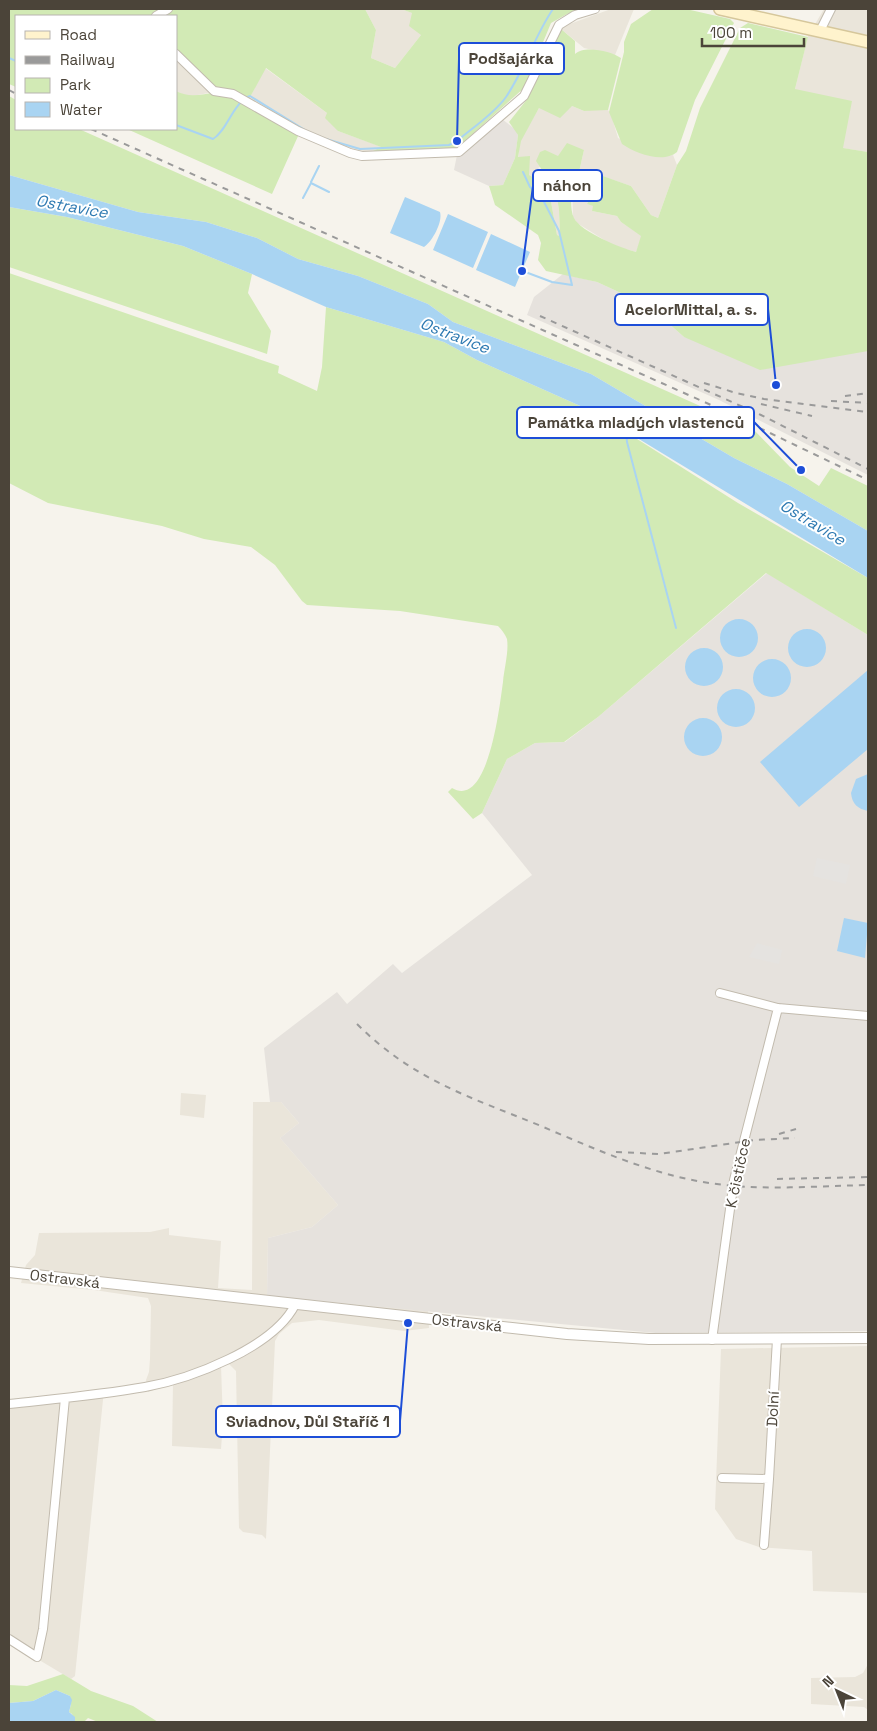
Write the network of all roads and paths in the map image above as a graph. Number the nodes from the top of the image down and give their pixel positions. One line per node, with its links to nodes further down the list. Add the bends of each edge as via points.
1 (595, 9): 6 (street, via 559,25 524,96 455,153 356,155 298,131 244,100 214,91)
2 (720, 9): 4 (main road)
3 (831, 9): 4 (street)
4 (820, 30): 5 (main road)
5 (868, 42)
6 (178, 56)
7 (720, 993): 8 (street)
8 (778, 1008): 9 (street); 14 (street, K čističce, via 734,1180)
9 (868, 1016)
10 (9, 1272): 11 (street, Ostravská)
11 (295, 1306): 14 (street, Ostravská, via 567,1334); 15 (street, via 270,1336 223,1361 146,1387)
12 (868, 1338): 13 (street, Ostravská)
13 (777, 1339): 14 (street, Ostravská); 18 (street, Dolní)
14 (712, 1340)
15 (65, 1398): 16 (street); 20 (street, via 43,1629 37,1657)
16 (9, 1404)
17 (722, 1478): 18 (street)
18 (769, 1479): 19 (street, Dolní)
19 (764, 1546)
20 (9, 1639)

